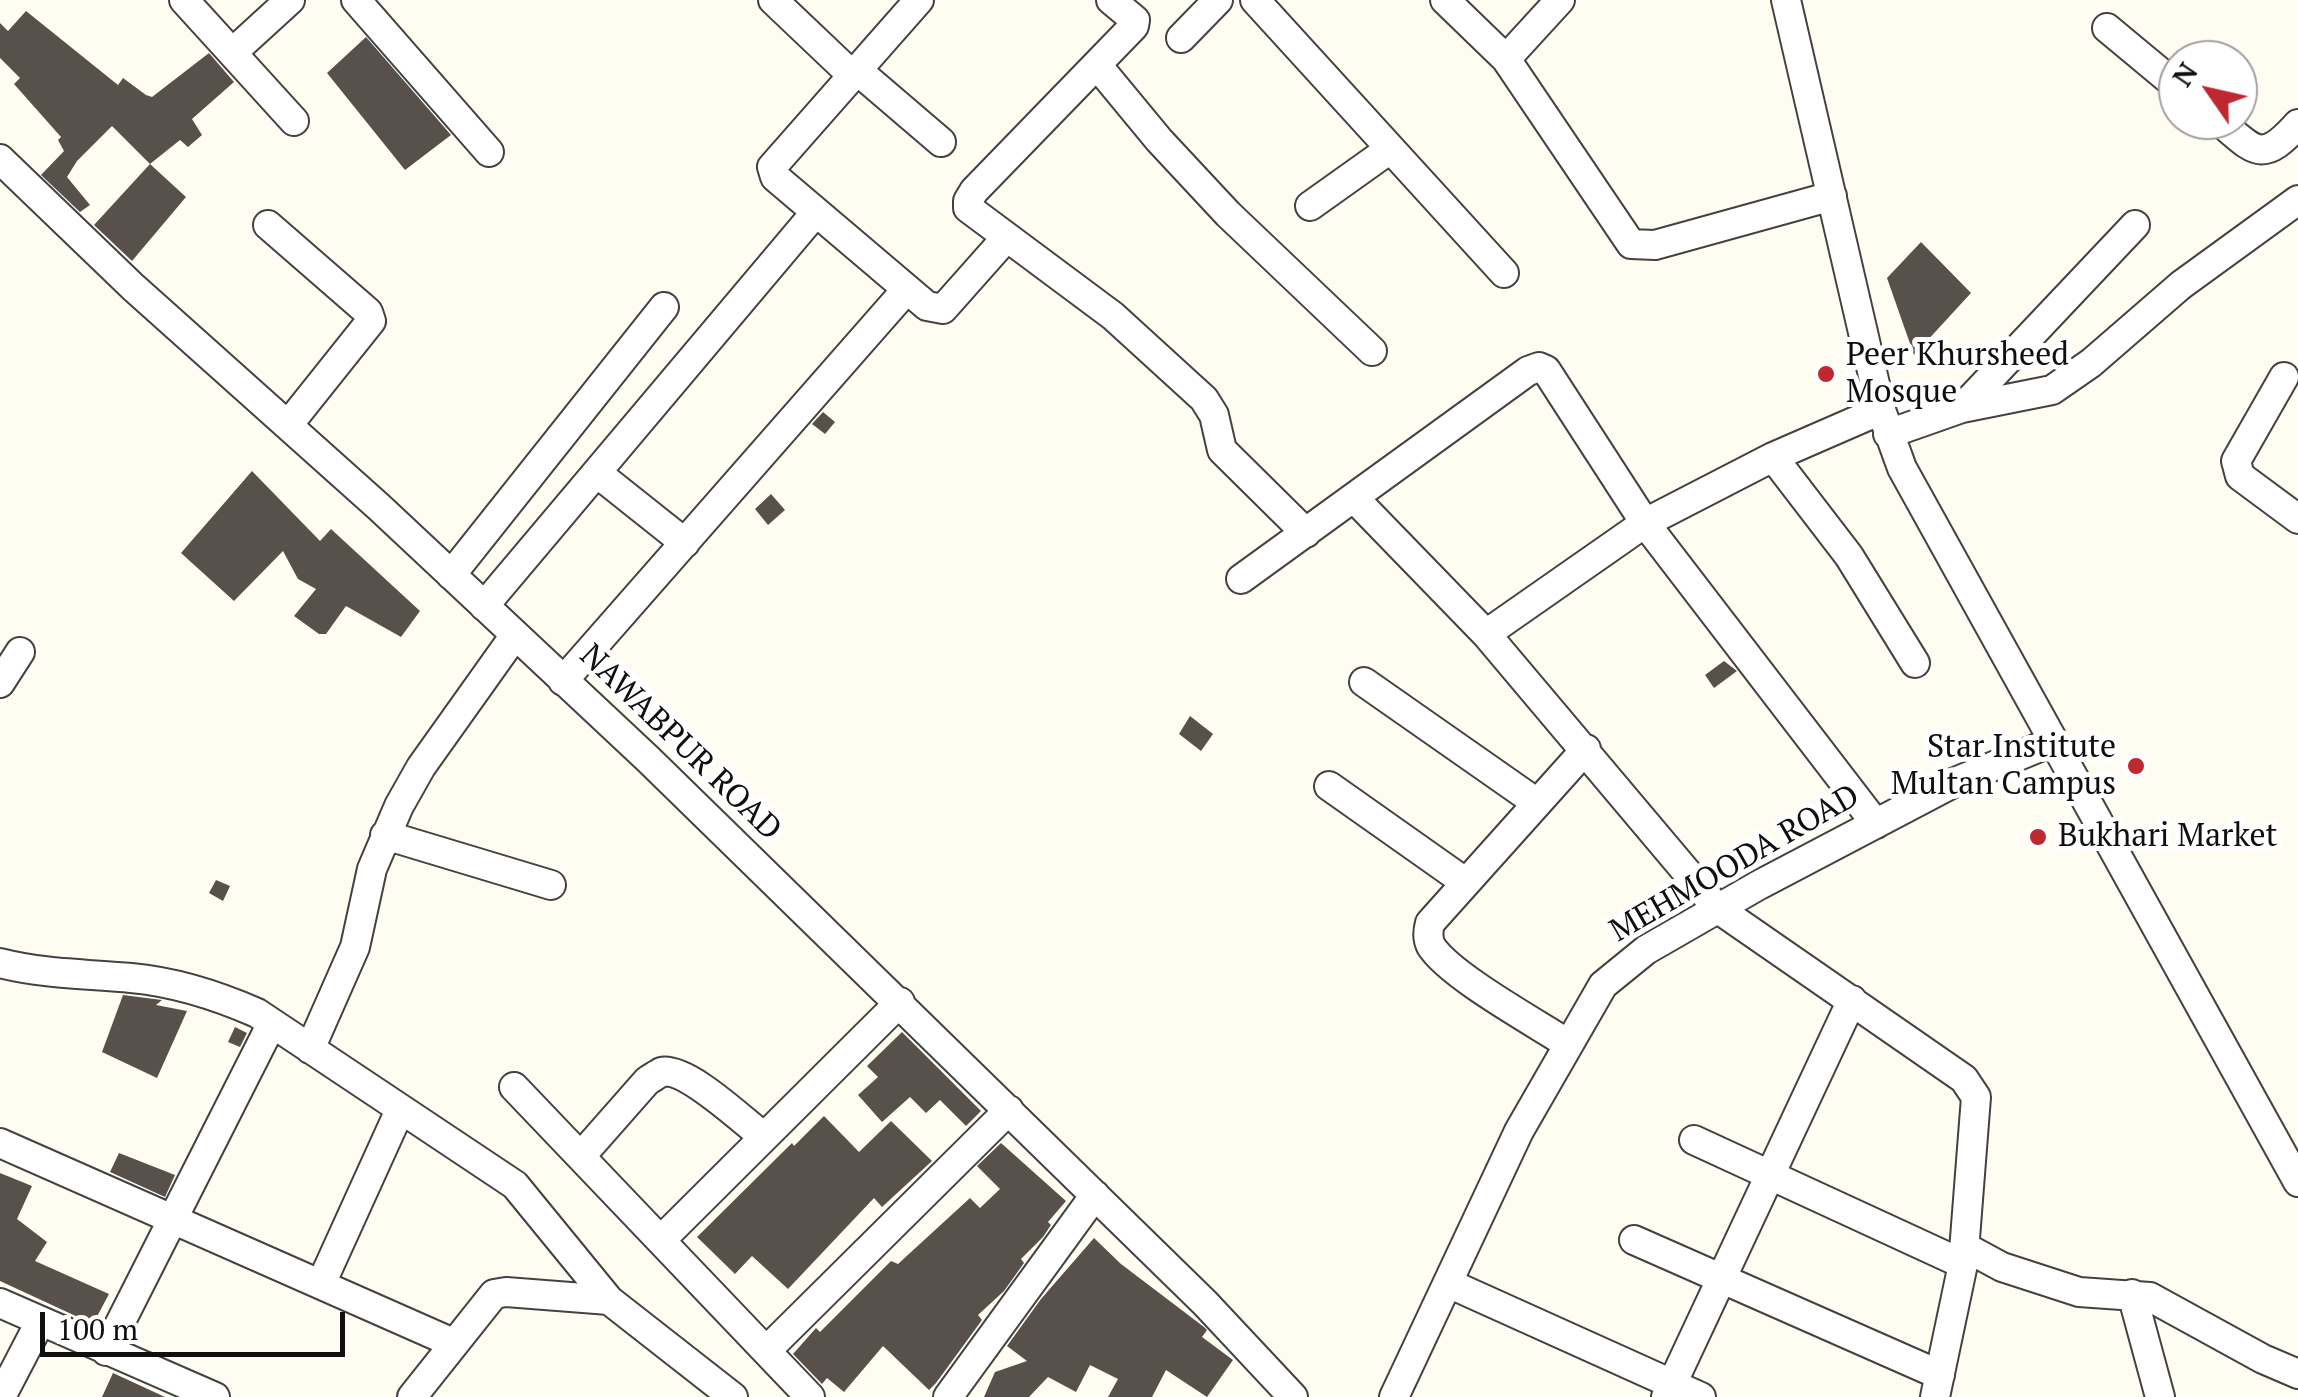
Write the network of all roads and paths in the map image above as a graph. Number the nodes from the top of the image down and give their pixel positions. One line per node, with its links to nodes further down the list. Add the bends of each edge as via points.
1 (184, 0): 14 (street)
2 (290, 0): 14 (street)
3 (356, 0): 24 (street)
4 (773, 0): 18 (street)
5 (919, 0): 18 (street)
6 (1111, 0): 16 (street, via 1136,23)
7 (1218, 0): 13 (street)
8 (1255, 0): 23 (street)
9 (1445, 0): 15 (street)
10 (1560, 0): 15 (street)
11 (1786, 0): 26 (street)
12 (2107, 28): 17 (street)
13 (1182, 38)
14 (232, 52): 19 (street)
15 (1506, 59): 26 (street, via 1631,244 1655,246)
16 (1097, 65): 32 (street, via 968,201 975,215); 36 (street, via 1228,214)
17 (2158, 70)
18 (856, 73): 22 (street); 29 (street, via 772,167)
19 (294, 121)
20 (2298, 124): 21 (street, via 2269,150)
21 (2242, 140)
22 (941, 142)
23 (1390, 148): 28 (street); 33 (street)
24 (489, 152)
25 (0, 159): 40 (street, NAWABPUR ROAD)
26 (1832, 196): 39 (street)
27 (2298, 200): 38 (street, via 2052,390)
28 (1310, 206)
29 (816, 212): 34 (street); 42 (street)
30 (268, 225): 40 (street, via 372,321)
31 (2135, 225): 38 (street)
32 (1006, 238): 34 (street, via 943,309); 46 (street, via 1113,316 1204,399 1222,450)
33 (1504, 273)
34 (907, 289): 47 (street)
35 (664, 307): 48 (street)
36 (1372, 351)
37 (2284, 378): 44 (street, via 2236,461 2240,476)
38 (1962, 408): 39 (street)
39 (1885, 422): 41 (street); 58 (street, via 1902,468)
40 (288, 426): 48 (street, NAWABPUR ROAD)
41 (1773, 457): 45 (street); 54 (street, via 1849,556)
42 (597, 473): 47 (street); 50 (street)
43 (1355, 498): 45 (street, via 1539,367); 46 (street); 51 (street)
44 (2298, 519)
45 (1645, 523): 51 (street); 62 (street)
46 (1306, 533): 49 (street)
47 (685, 544): 55 (street)
48 (452, 576): 50 (street, NAWABPUR ROAD)
49 (1241, 579)
50 (484, 606): 52 (street, NAWABPUR ROAD)
51 (1486, 634): 59 (street)
52 (515, 635): 55 (street, NAWABPUR ROAD); 63 (street, via 421,767)
53 (20, 652): 57 (street)
54 (1915, 663)
55 (563, 680): 69 (street, NAWABPUR ROAD)
56 (1364, 682): 61 (street)
57 (0, 684)
58 (2052, 742): 62 (street, MEHMOODA ROAD); 81 (street)
59 (1586, 749): 61 (street); 66 (street)
60 (1328, 786): 64 (street)
61 (1538, 803): 64 (street)
62 (1876, 824): 66 (street, MEHMOODA ROAD)
63 (385, 835): 65 (street); 72 (street, via 355,947)
64 (1466, 882): 71 (street, via 1430,923 1430,944 1480,988)
65 (551, 885)
66 (1718, 908): 68 (street); 71 (street, MEHMOODA ROAD, via 1617,972)
67 (0, 962): 70 (street, via 176,984 214,994)
68 (1852, 1000): 80 (street); 86 (street, via 1964,1079 1976,1098)
69 (900, 1002): 75 (street, NAWABPUR ROAD); 76 (street)
70 (272, 1023): 72 (street); 83 (street)
71 (1568, 1044): 88 (street, MEHMOODA ROAD)
72 (310, 1049): 74 (street)
73 (514, 1086): 79 (street)
74 (400, 1110): 89 (street); 91 (street, via 516,1185)
75 (1008, 1110): 82 (street, NAWABPUR ROAD); 96 (street)
76 (764, 1137): 79 (street, via 692,1081 660,1072); 84 (street)
77 (1694, 1140): 80 (street)
78 (0, 1143): 83 (street)
79 (581, 1156): 84 (street)
80 (1770, 1175): 86 (street); 87 (street)
81 (2298, 1182)
82 (1095, 1195): 105 (street); 106 (street, NAWABPUR ROAD)
83 (173, 1219): 89 (street); 95 (street)
84 (661, 1240): 96 (street)
85 (1634, 1240): 87 (street)
86 (1964, 1256): 90 (street, via 2040,1282 2106,1296); 98 (street)
87 (1721, 1278): 98 (street); 99 (street)
88 (1448, 1282): 99 (street); 107 (street, MEHMOODA ROAD)
89 (321, 1284): 94 (street)
90 (2132, 1294): 97 (street); 109 (street)
91 (609, 1300): 94 (street, via 494,1294); 100 (street)
92 (0, 1304): 93 (street)
93 (40, 1322): 95 (street); 101 (street)
94 (453, 1343): 103 (street)
95 (106, 1351): 102 (street)
96 (766, 1351): 104 (street)
97 (2298, 1374)
98 (1938, 1386)
99 (1669, 1390): 108 (street)
100 (715, 1392)
101 (1, 1397)
102 (215, 1397)
103 (412, 1397)
104 (810, 1397)
105 (948, 1397)
106 (1294, 1397)
107 (1394, 1397)
108 (1701, 1397)
109 (2160, 1397)

